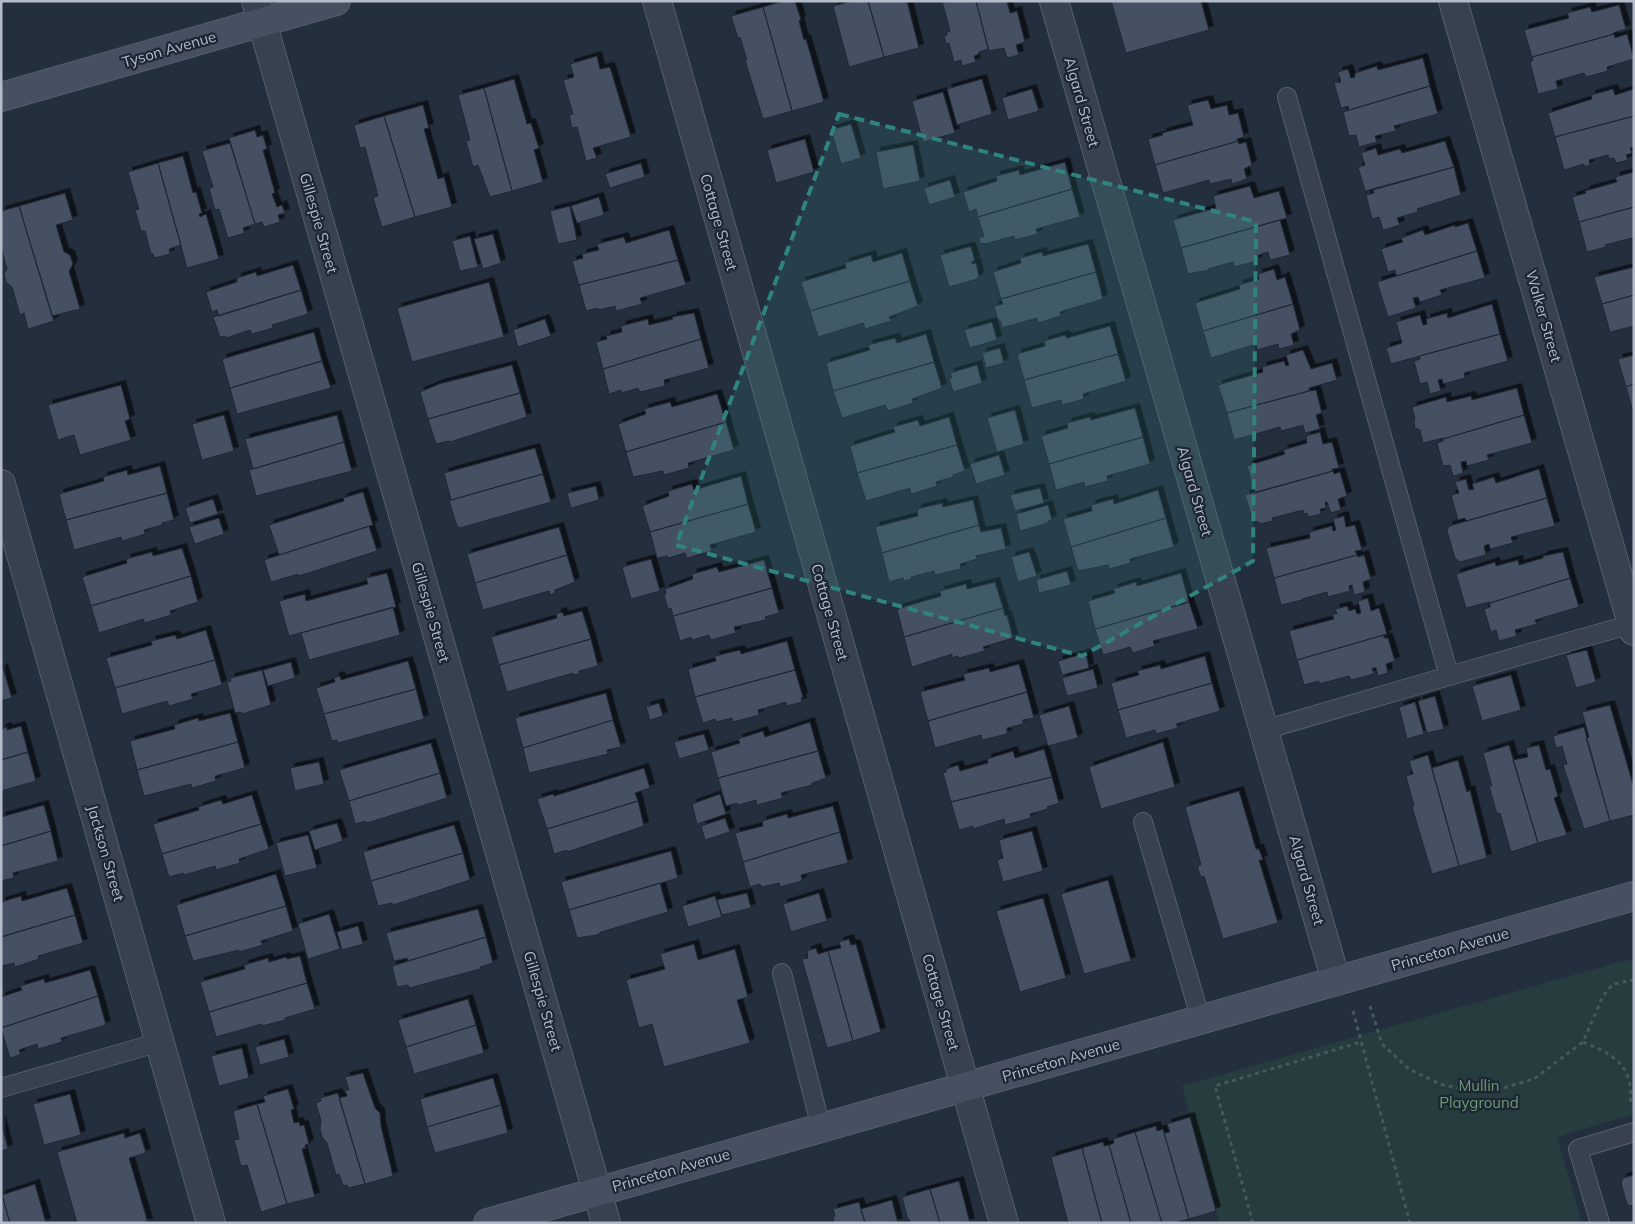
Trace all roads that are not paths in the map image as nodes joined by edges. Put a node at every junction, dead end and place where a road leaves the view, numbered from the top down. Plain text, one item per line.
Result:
1 (336, 1) edge
2 (656, 1) edge
3 (1054, 1) edge
4 (1454, 1) edge
5 (259, 12) edge
6 (1, 97) edge
7 (1288, 98) dead end
8 (1, 484) edge
9 (1633, 627) edge
10 (1448, 676) junction
11 (1264, 730) junction
12 (1143, 822) dead end
13 (1634, 896) edge
14 (782, 973) dead end
15 (1349, 978) junction
16 (1201, 1020) junction
17 (160, 1042) junction
18 (965, 1087) junction
19 (1, 1088) edge
20 (821, 1128) junction
21 (1634, 1132) edge
22 (597, 1191) junction
23 (211, 1223) edge
24 (488, 1223) edge
25 (606, 1223) edge
26 (1004, 1223) edge
27 (1600, 1223) edge

1 - 5 street, Tyson Avenue
2 - 18 street, Cottage Street
3 - 11 street, Algard Street
4 - 9 street, Walker Street
5 - 6 street, Tyson Avenue
5 - 22 street, Gillespie Street
7 - 10 lane
8 - 17 street, Jackson Street
9 - 10 lane
10 - 11 lane
11 - 15 street, Algard Street
12 - 16 lane
13 - 15 street, Princeton Avenue
14 - 20 lane
15 - 16 street, Princeton Avenue
16 - 18 street, Princeton Avenue
17 - 19 lane
17 - 23 street, Jackson Street
18 - 20 street, Princeton Avenue
18 - 26 street, Cottage Street
20 - 22 street, Princeton Avenue
21 - 27 lane
22 - 24 street, Princeton Avenue
22 - 25 street, Gillespie Street

